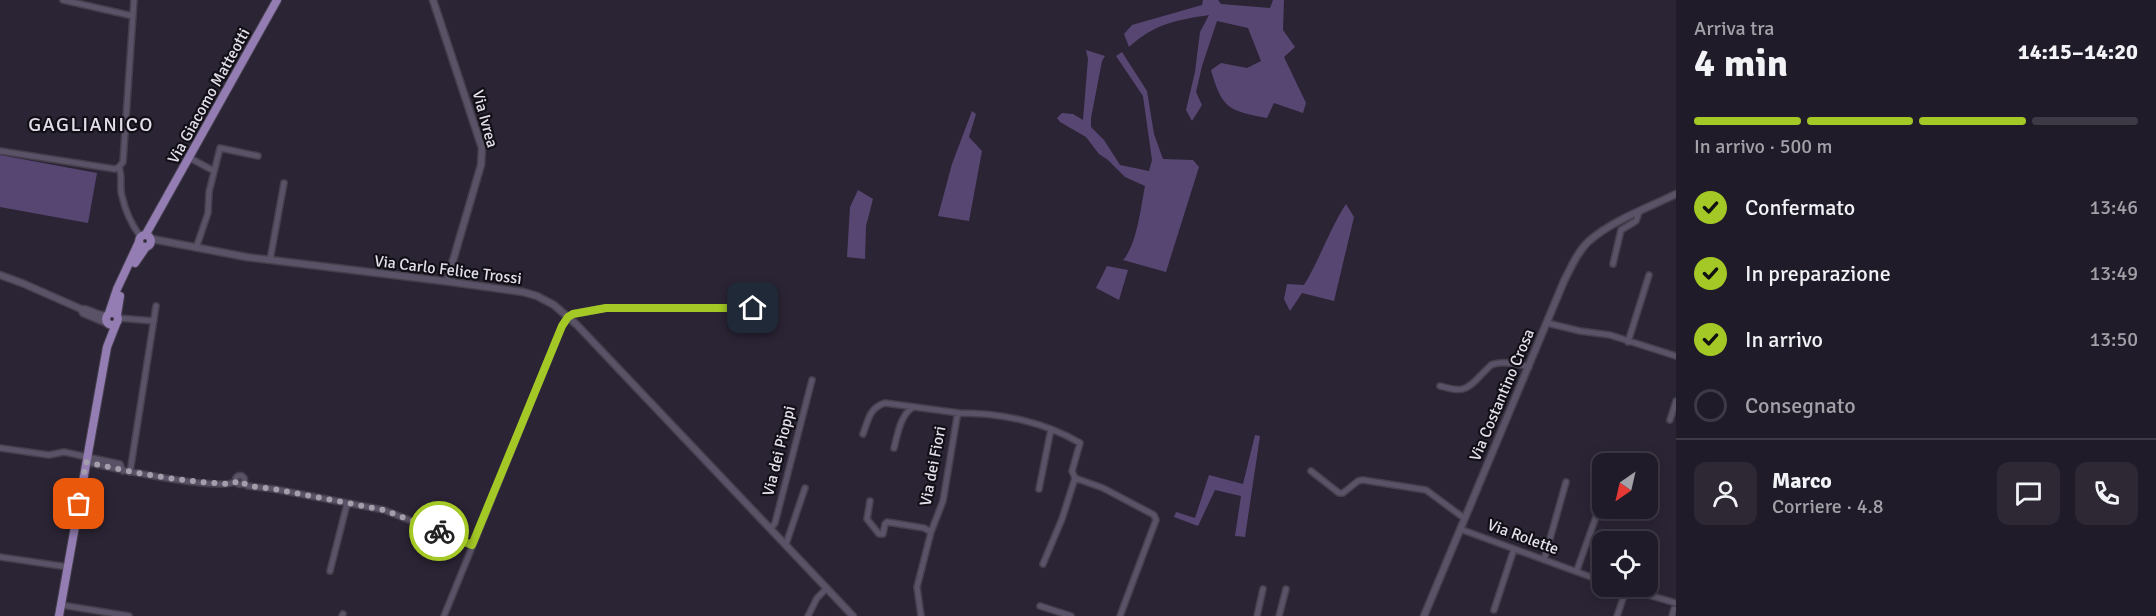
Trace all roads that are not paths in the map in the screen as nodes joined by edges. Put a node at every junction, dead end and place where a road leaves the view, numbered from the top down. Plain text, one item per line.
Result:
1 (63, 0) edge
2 (134, 0) edge
3 (277, 0) edge
4 (433, 0) edge
5 (133, 16) junction
6 (0, 151) edge
7 (258, 156) dead end
8 (190, 158) junction
9 (119, 167) junction
10 (214, 171) junction
11 (284, 183) dead end
12 (1676, 194) edge
13 (1639, 212) junction
14 (146, 239) junction
15 (196, 248) junction
16 (270, 260) junction
17 (1613, 264) dead end
18 (0, 275) edge
19 (1649, 275) dead end
20 (447, 281) junction
21 (156, 306) dead end
22 (753, 308) dead end
23 (568, 317) junction
24 (112, 319) junction
25 (154, 321) junction
26 (1547, 323) junction
27 (1628, 342) junction
28 (1676, 356) edge
29 (1529, 367) junction
30 (812, 380) dead end
31 (1440, 386) dead end
32 (1676, 401) edge
33 (913, 406) junction
34 (959, 413) junction
35 (1670, 420) dead end
36 (1051, 429) junction
37 (863, 434) dead end
38 (0, 448) edge
39 (894, 448) dead end
40 (87, 460) junction
41 (1311, 471) dead end
42 (130, 472) junction
43 (1075, 478) junction
44 (1566, 482) dead end
45 (806, 488) dead end
46 (1039, 489) dead end
47 (870, 501) dead end
48 (347, 504) junction
49 (1464, 518) junction
50 (1595, 519) edge
51 (771, 528) junction
52 (1460, 529) junction
53 (931, 532) junction
54 (786, 544) junction
55 (472, 545) junction
56 (1514, 549) junction
57 (0, 557) edge
58 (1544, 560) junction
59 (1043, 564) dead end
60 (68, 567) junction
61 (1577, 570) junction
62 (330, 571) dead end
63 (1592, 577) edge
64 (827, 588) junction
65 (1286, 589) dead end
66 (1263, 590) dead end
67 (1624, 597) edge
68 (1647, 597) edge
69 (61, 605) junction
70 (1040, 606) dead end
71 (1675, 606) edge
72 (1494, 609) dead end
73 (59, 616) edge
74 (129, 616) edge
75 (444, 616) edge
76 (807, 616) edge
77 (853, 616) edge
78 (921, 616) edge
79 (1071, 616) edge
80 (1120, 616) edge
81 (1257, 616) edge
82 (1279, 616) edge
83 (1424, 616) edge
84 (1617, 616) edge
85 (1672, 616) edge

1 - 5 street
2 - 5 street
3 - 8 main road, Via Giacomo Matteotti
4 - 20 street, Via Ivrea
5 - 9 street
6 - 9 street
7 - 10 street
8 - 10 street
8 - 14 main road, Via Giacomo Matteotti
9 - 14 street
10 - 15 street
11 - 16 street
12 - 13 street, Via Costantino Crosa
13 - 17 street
13 - 26 street, Via Costantino Crosa
14 - 15 street, Via Carlo Felice Trossi
14 - 24 main road, Via Giacomo Matteotti
15 - 16 street, Via Carlo Felice Trossi
16 - 20 street, Via Carlo Felice Trossi
18 - 24 street
19 - 27 street
20 - 23 street, Via Carlo Felice Trossi
21 - 25 street
22 - 23 street
23 - 51 street, Via Carlo Felice Trossi
23 - 55 street
24 - 25 street
24 - 40 main road, Via Giacomo Matteotti
25 - 42 street
26 - 27 street
26 - 29 street, Via Costantino Crosa
27 - 28 street
29 - 31 street
29 - 49 street, Via Costantino Crosa
30 - 51 street, Via dei Pioppi
32 - 35 street
33 - 34 street
33 - 37 street
33 - 39 street
34 - 36 street, Via dei Fiori
34 - 53 street, Via dei Fiori
36 - 43 street, Via dei Fiori
36 - 46 street
38 - 40 street
40 - 42 street
40 - 60 main road, Via Giacomo Matteotti
41 - 49 street
42 - 48 street
43 - 59 street
43 - 80 street
44 - 58 street
45 - 54 street
47 - 53 street
48 - 55 street
48 - 62 street
49 - 52 street, Via Costantino Crosa
50 - 61 street
51 - 54 street, Via Carlo Felice Trossi
52 - 56 street, Via Rolette
52 - 83 street, Via Costantino Crosa
53 - 78 street, Via dei Fiori
54 - 64 street, Via Carlo Felice Trossi
55 - 75 street
56 - 58 street, Via Rolette
56 - 72 street
57 - 60 street
58 - 61 street, Via Rolette
60 - 69 main road, Via Giacomo Matteotti
61 - 63 street, Via Rolette
64 - 76 street
64 - 77 street, Via Carlo Felice Trossi
65 - 82 street
66 - 81 street
67 - 84 street
68 - 71 street
69 - 73 main road, Via Giacomo Matteotti
69 - 74 street
70 - 79 street
71 - 85 street

